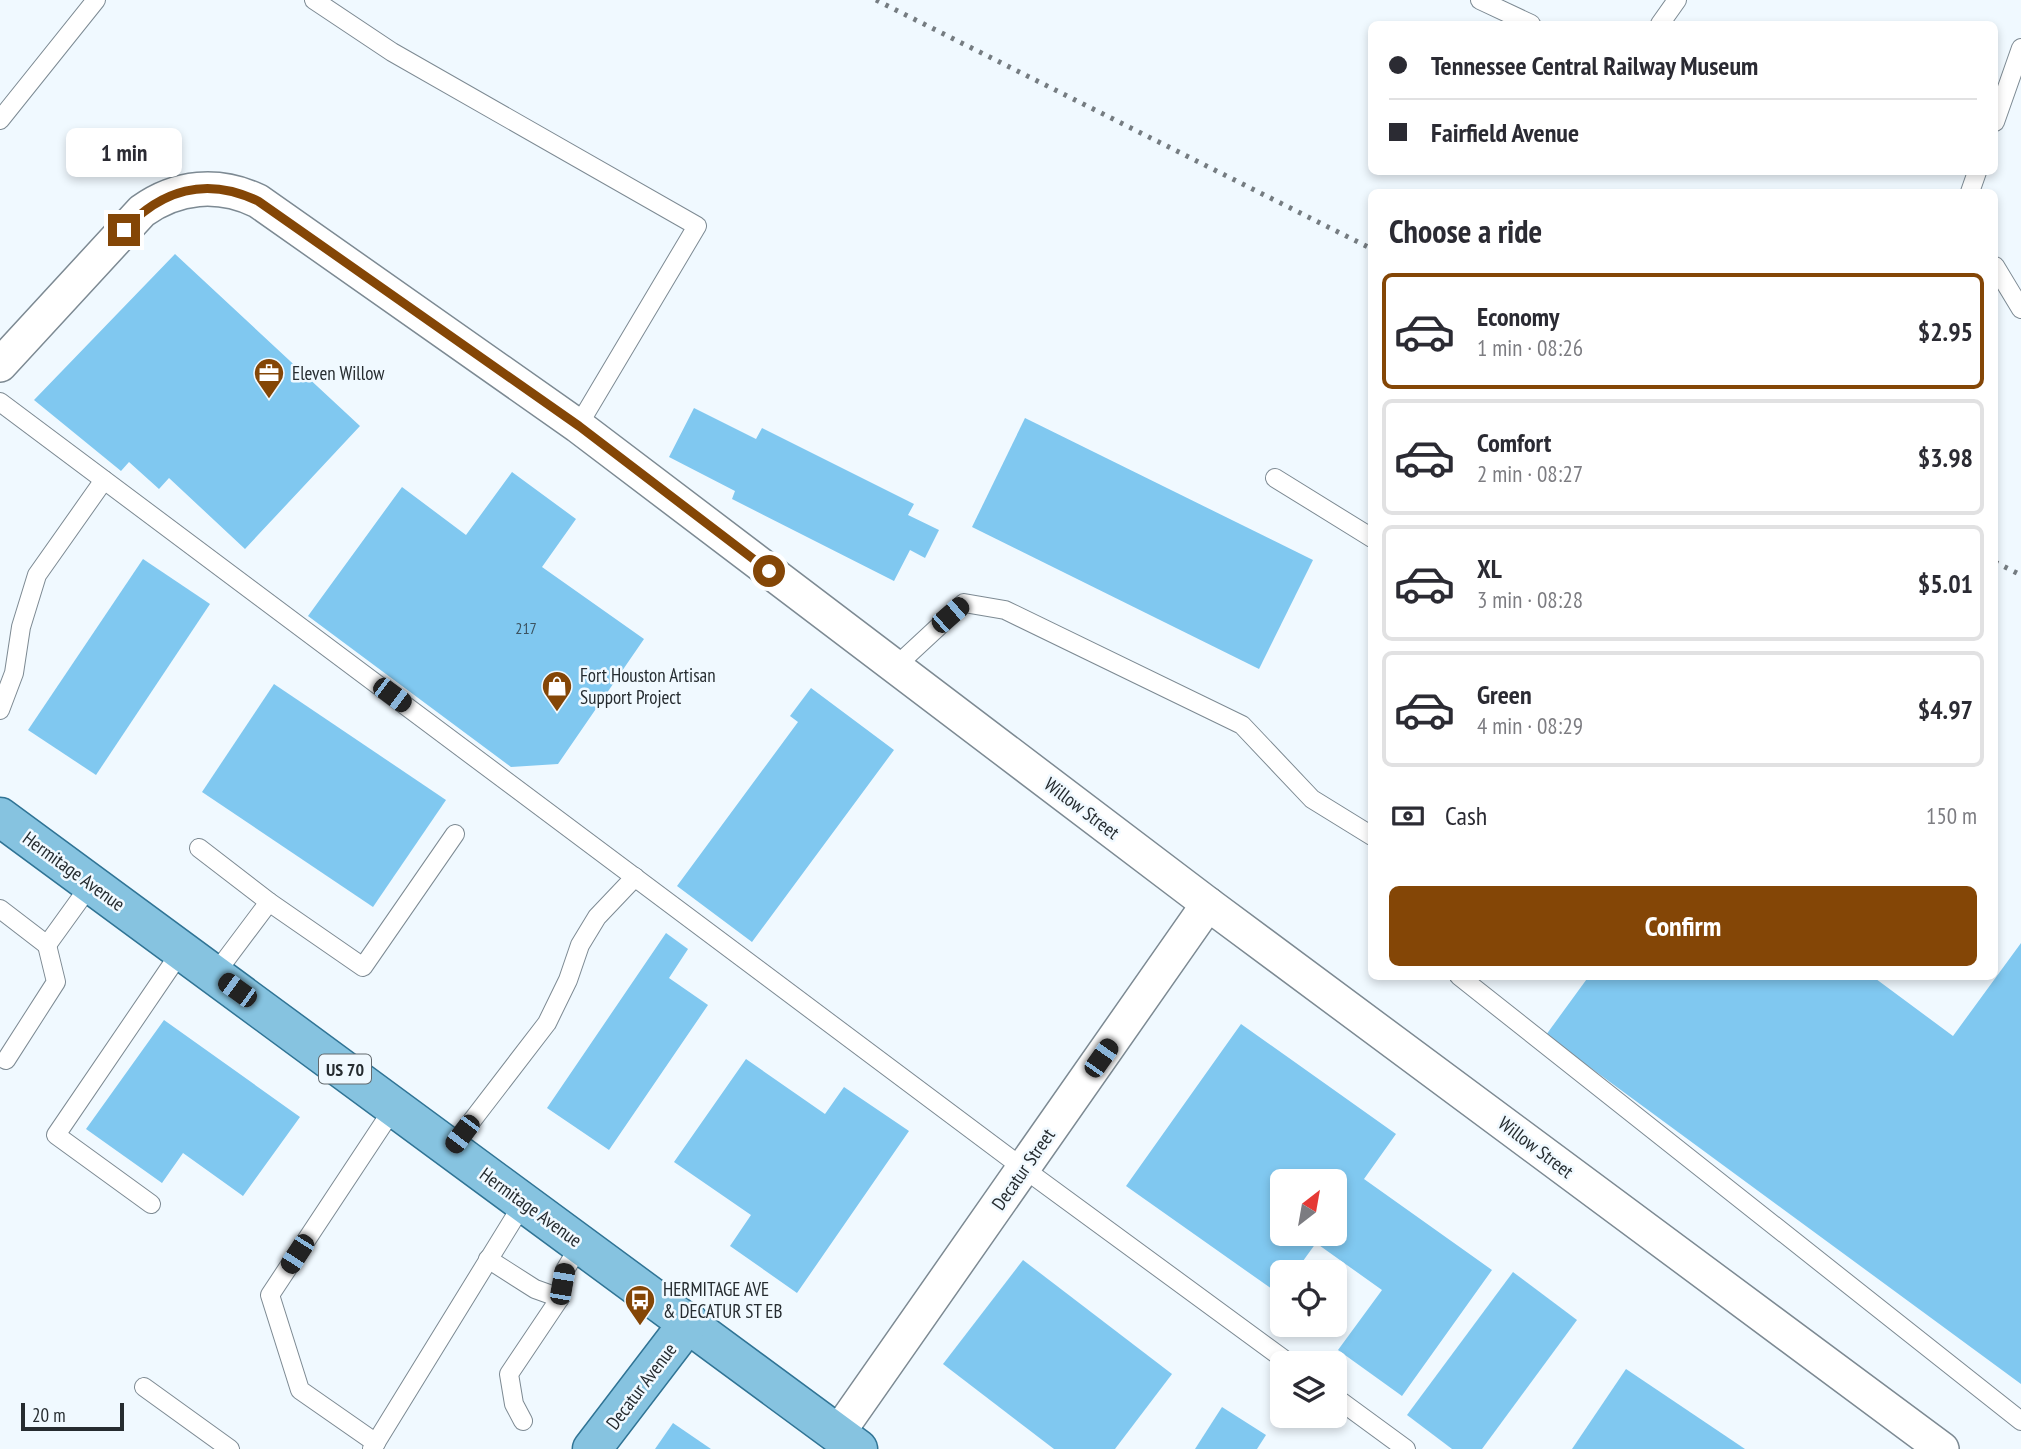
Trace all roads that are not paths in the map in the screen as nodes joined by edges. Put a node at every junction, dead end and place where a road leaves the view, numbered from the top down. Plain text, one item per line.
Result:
1 (96, 0) edge
2 (314, 0) edge
3 (1480, 0) edge
4 (1677, 0) edge
5 (1525, 21) edge
6 (1662, 21) edge
7 (2021, 48) edge
8 (1998, 113) edge
9 (0, 120) edge
10 (1998, 271) edge
11 (2021, 309) edge
12 (0, 365) edge
13 (0, 402) edge
14 (579, 426) junction
15 (1275, 478) dead end
16 (104, 480) junction
17 (1368, 536) edge
18 (895, 667) junction
19 (0, 710) edge
20 (0, 817) edge
21 (455, 834) dead end
22 (1368, 834) edge
23 (199, 848) dead end
24 (635, 877) junction
25 (91, 884) junction
26 (269, 902) junction
27 (1208, 904) junction
28 (0, 909) edge
29 (47, 945) junction
30 (182, 950) junction
31 (215, 974) junction
32 (1465, 980) edge
33 (6, 1060) dead end
34 (395, 1106) junction
35 (451, 1148) junction
36 (1023, 1168) junction
37 (524, 1202) junction
38 (151, 1204) dead end
39 (581, 1243) junction
40 (488, 1259) junction
41 (560, 1298) junction
42 (689, 1322) junction
43 (1273, 1351) edge
44 (144, 1387) dead end
45 (1347, 1406) edge
46 (523, 1421) dead end
47 (2021, 1421) edge
48 (841, 1444) edge
49 (374, 1446) edge
50 (230, 1449) edge
51 (592, 1449) edge
52 (1406, 1449) edge
53 (1942, 1449) edge

1 - 9 lane
2 - 14 lane
3 - 5 lane
4 - 6 lane
7 - 8 lane
10 - 11 lane
12 - 14 street, Willow Street
13 - 16 lane
14 - 18 street, Willow Street
15 - 17 lane
16 - 19 lane
16 - 24 lane
18 - 22 lane
18 - 27 street, Willow Street
20 - 25 main road, Hermitage Avenue / US 70
21 - 26 lane
23 - 26 lane
24 - 35 lane
24 - 36 lane
25 - 29 lane
25 - 30 main road, Hermitage Avenue / US 70
26 - 31 lane
27 - 36 street, Decatur Street
27 - 53 street, Willow Street
28 - 29 lane
29 - 33 lane
30 - 31 main road, Hermitage Avenue / US 70
30 - 38 lane
31 - 34 main road, Hermitage Avenue / US 70
32 - 47 lane
34 - 35 main road, Hermitage Avenue / US 70
34 - 49 lane
35 - 37 main road, Hermitage Avenue / US 70
36 - 43 lane
36 - 48 street, Decatur Street
37 - 39 main road, Hermitage Avenue / US 70
37 - 40 lane
39 - 41 lane
39 - 42 main road, Hermitage Avenue / US 70
40 - 41 lane
40 - 49 lane
41 - 46 lane
42 - 48 main road, Hermitage Avenue / US 70
42 - 51 main road, Decatur Avenue
44 - 50 lane
45 - 52 lane

